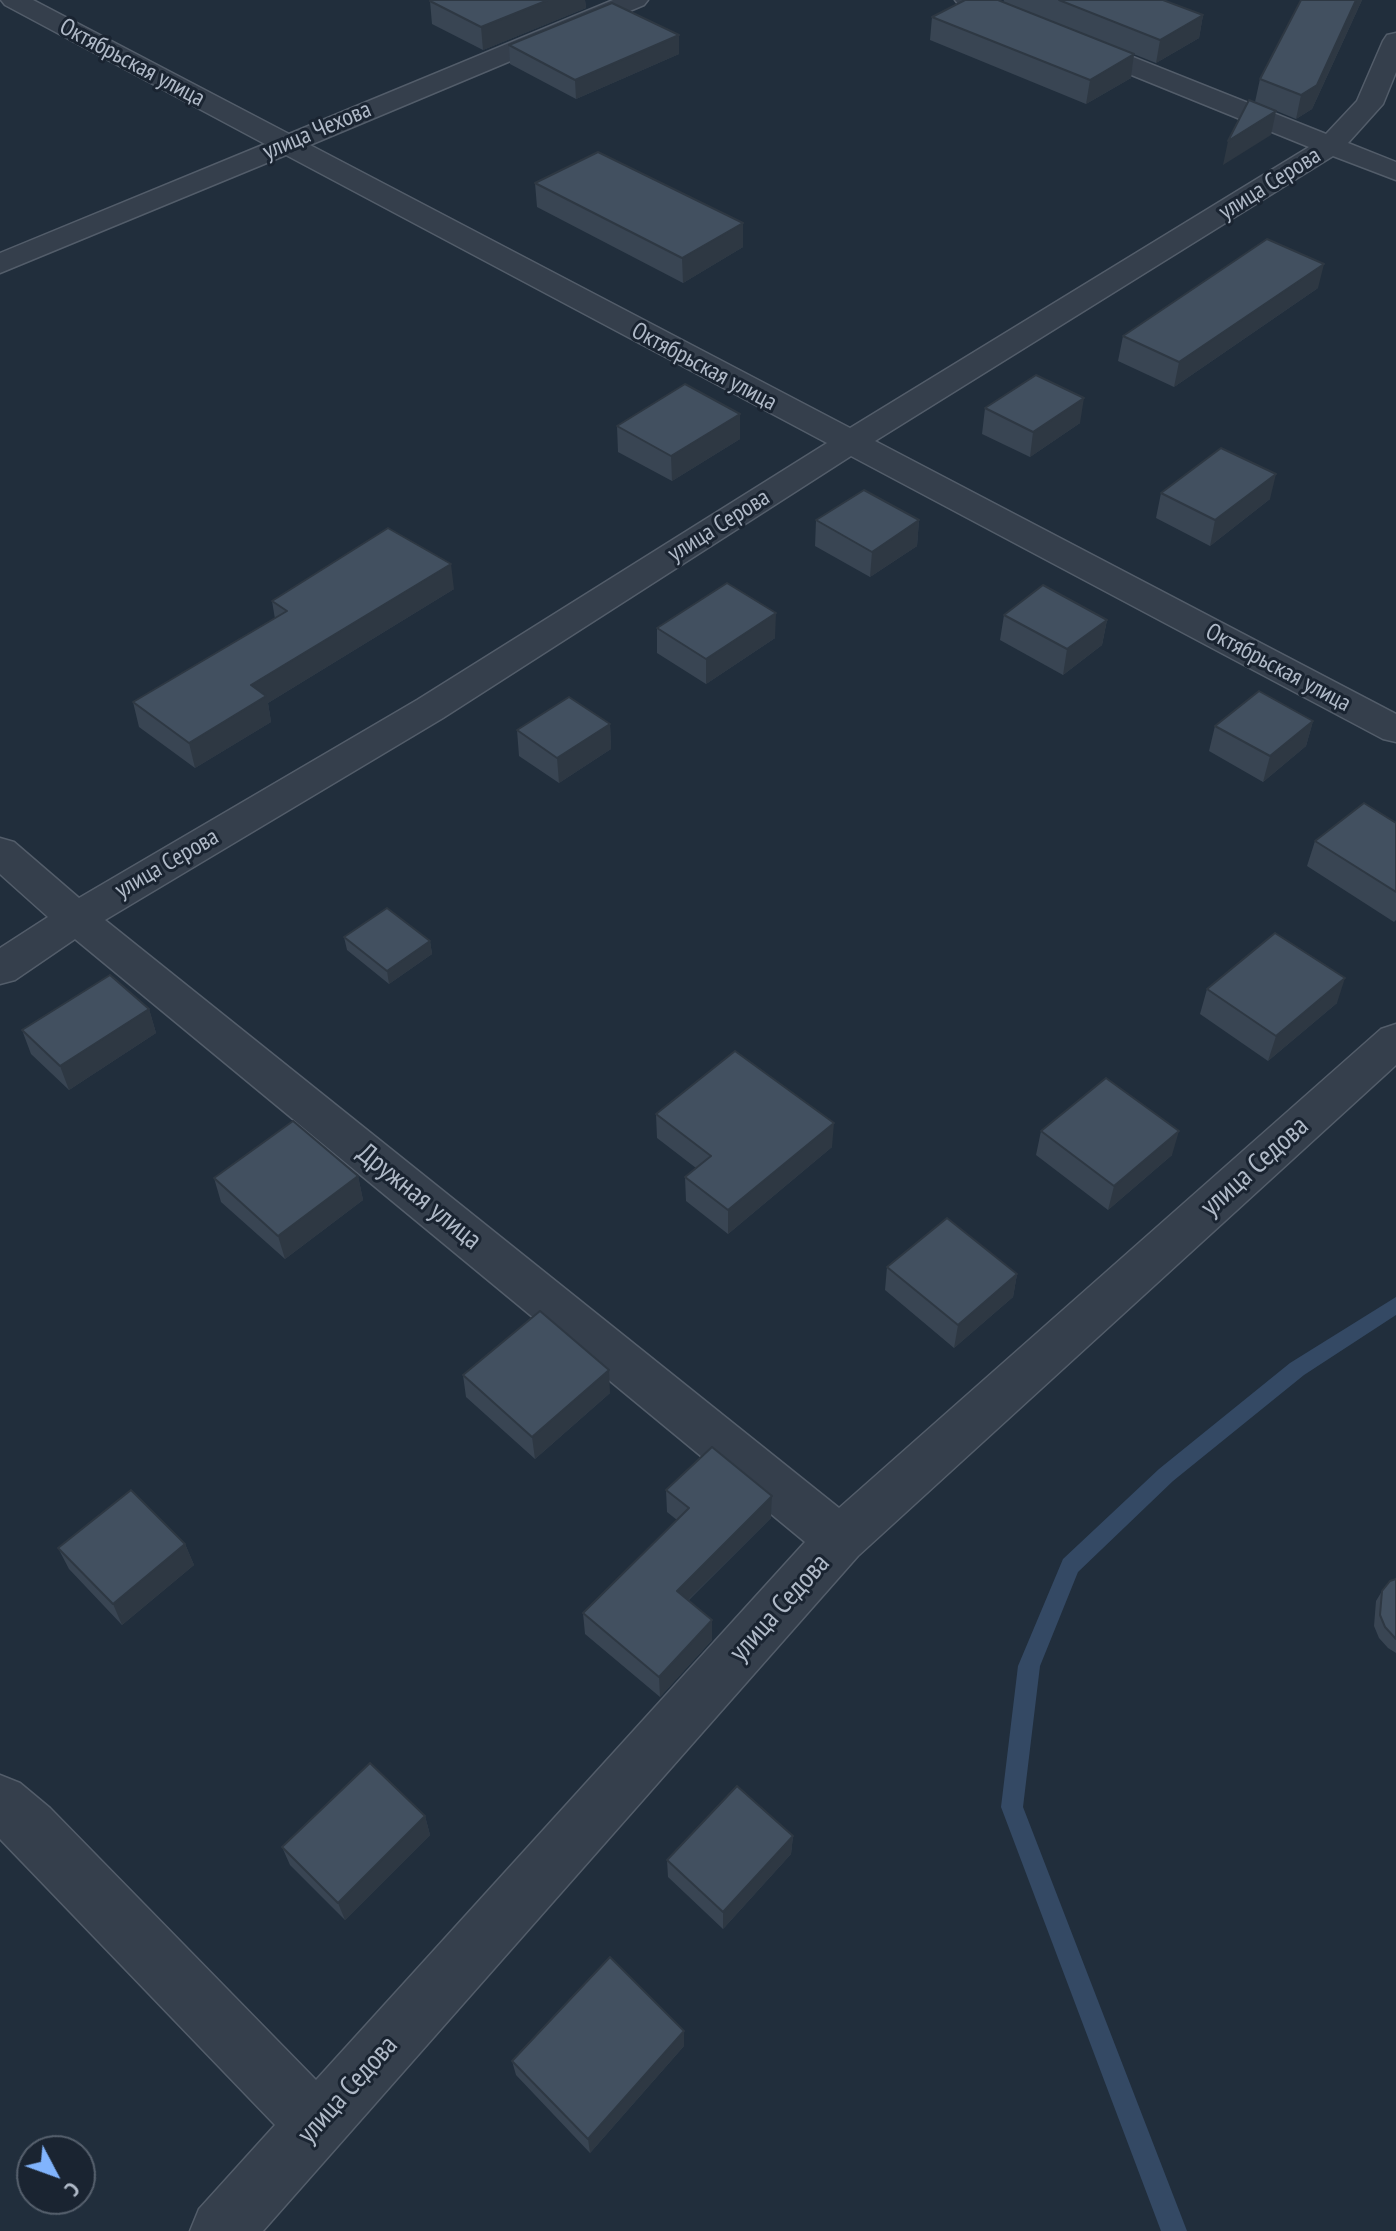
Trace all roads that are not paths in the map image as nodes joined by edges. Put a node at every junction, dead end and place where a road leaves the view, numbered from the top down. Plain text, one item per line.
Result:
1 (14, 0) edge
2 (635, 0) edge
3 (968, 0) edge
4 (1396, 41) edge
5 (283, 145) junction
6 (1330, 146) junction
7 (1396, 172) edge
8 (0, 264) edge
9 (849, 443) junction
10 (1396, 730) edge
11 (0, 852) edge
12 (76, 918) junction
13 (0, 969) edge
14 (1396, 1040) edge
15 (840, 1540) junction
16 (0, 1802) edge
17 (317, 2125) junction
18 (221, 2231) edge

1 - 5 street, Октябрьская улица
2 - 5 street, улица Чехова
3 - 6 street
4 - 6 street, улица Серова
5 - 8 street, улица Чехова
5 - 9 street, Октябрьская улица
6 - 7 street
6 - 9 street, улица Серова
9 - 10 street, Октябрьская улица
9 - 12 street, улица Серова
11 - 12 street, Дружная улица
12 - 13 street, улица Серова
12 - 15 street, Дружная улица
14 - 15 street, улица Седова
15 - 17 street, улица Седова
16 - 17 street
17 - 18 street, улица Седова

